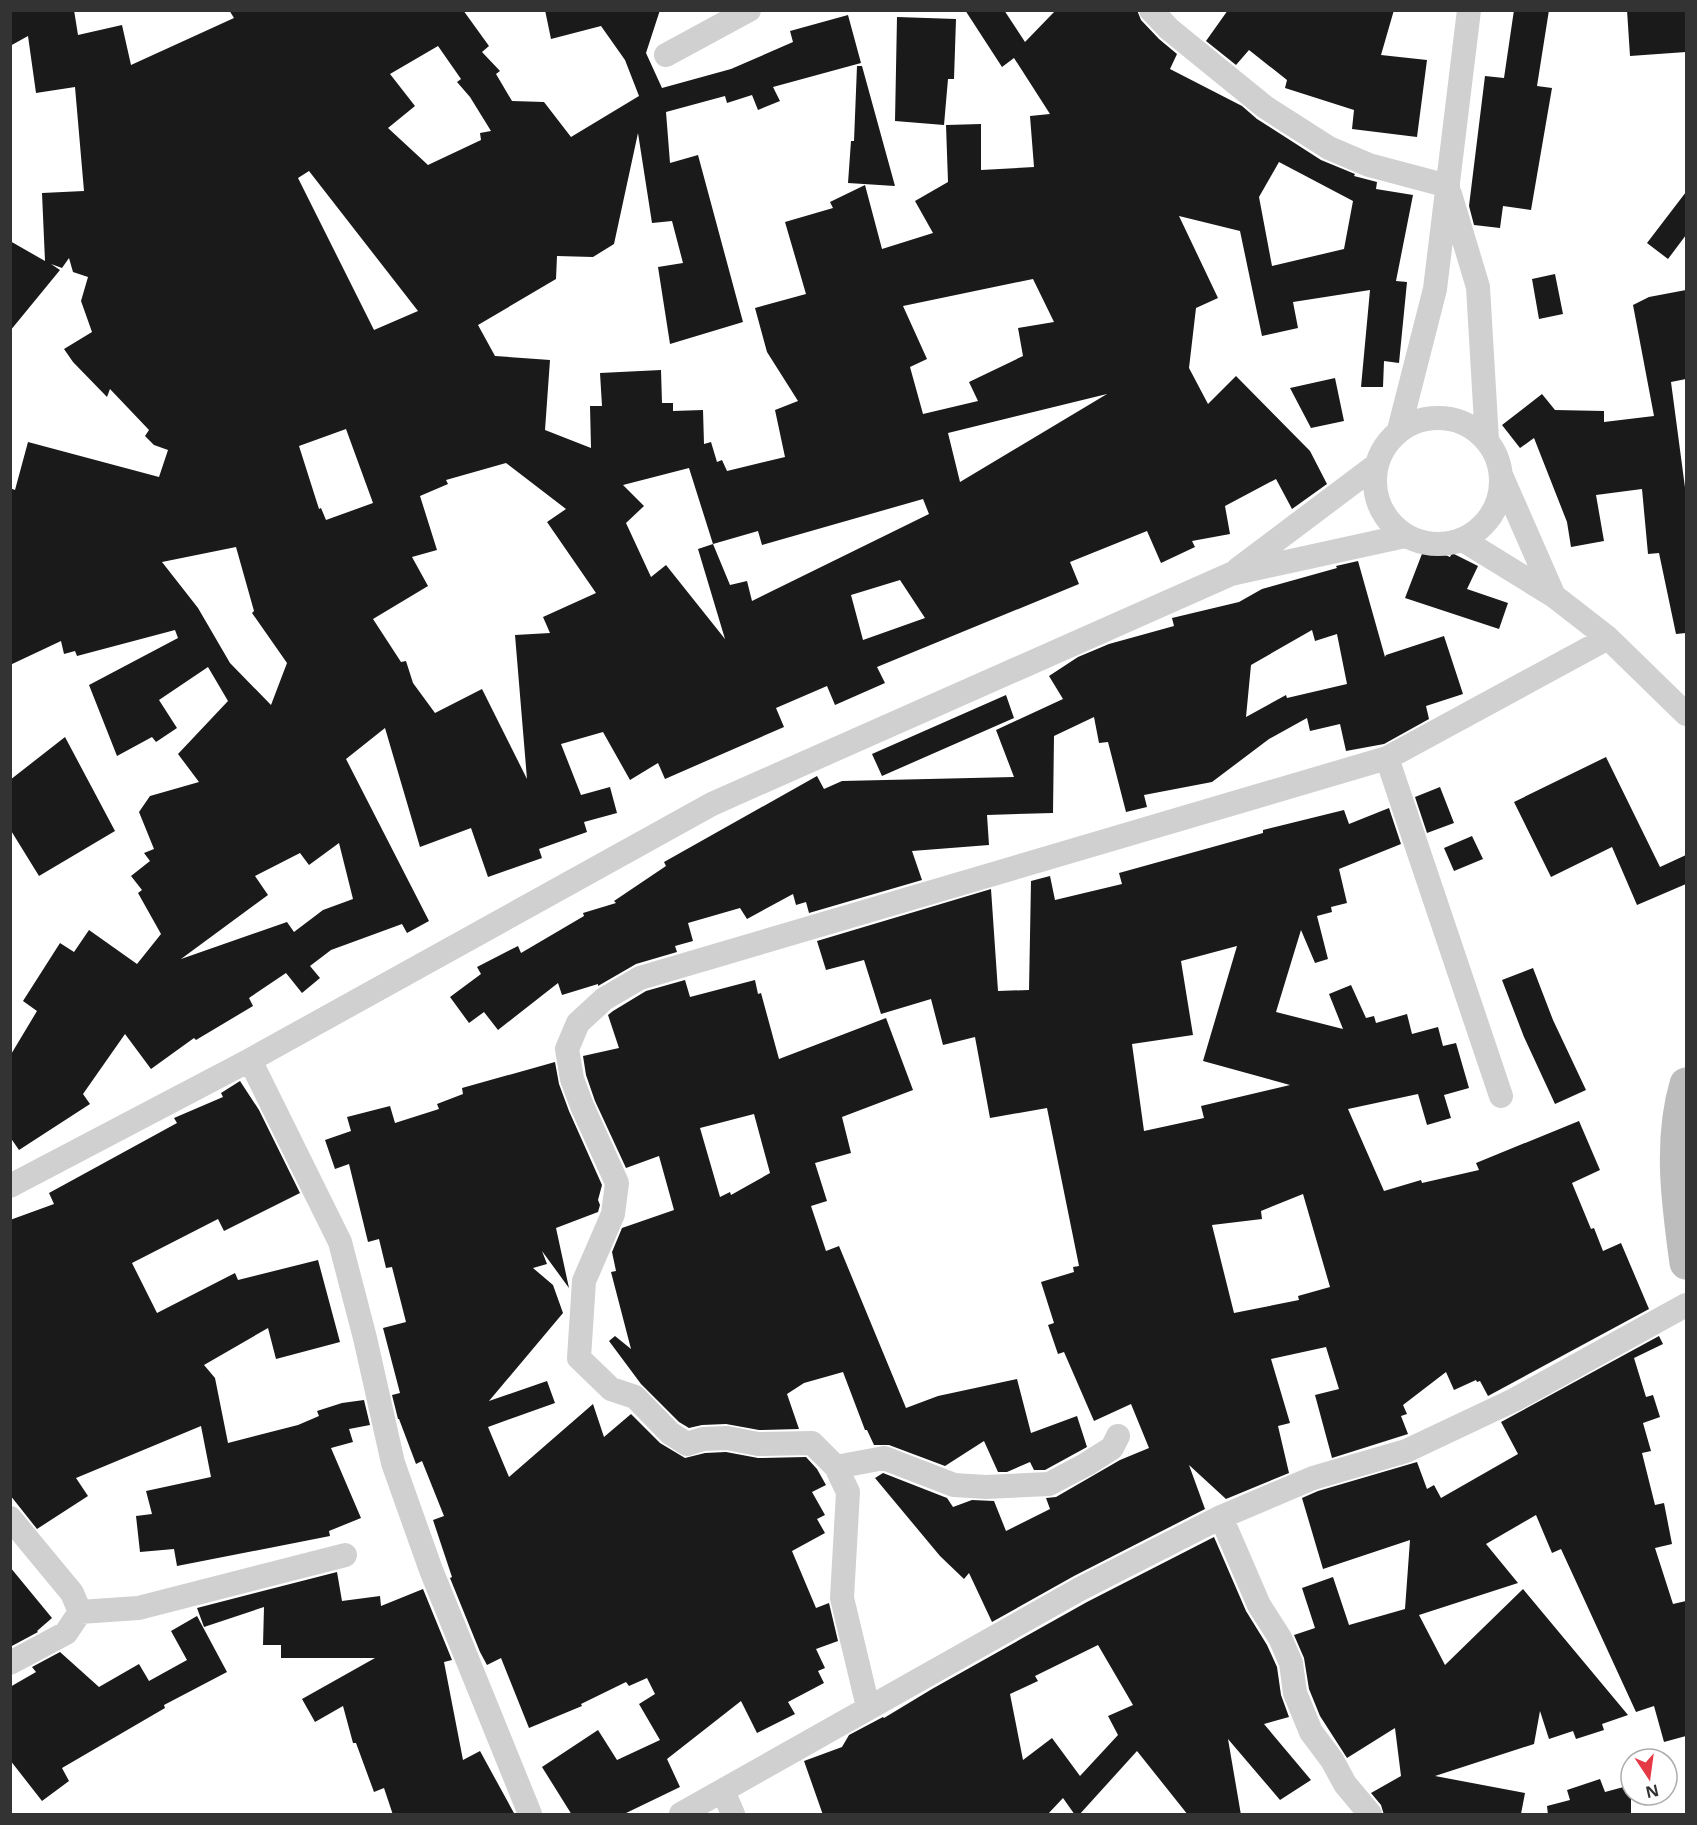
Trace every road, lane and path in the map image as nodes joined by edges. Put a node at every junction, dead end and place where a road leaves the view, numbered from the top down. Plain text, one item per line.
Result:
1 (749, 10) edge
2 (1151, 10) edge
3 (1469, 10) edge
4 (666, 55) dead end
5 (1448, 186) junction
6 (1399, 430) junction
7 (1486, 440) junction
8 (1375, 465) junction
9 (1501, 473) junction
10 (1405, 536) junction
11 (1463, 540) junction
12 (1231, 574) junction
13 (1554, 596) junction
14 (1608, 638) junction
15 (1686, 714) edge
16 (1387, 758) junction
17 (250, 1060) junction
18 (1686, 1084) edge
19 (1501, 1096) dead end
20 (10, 1186) edge
21 (1686, 1263) edge
22 (1686, 1305) edge
23 (1118, 1436) dead end
24 (836, 1467) junction
25 (1221, 1517) junction
26 (10, 1518) edge
27 (345, 1555) dead end
28 (80, 1612) junction
29 (10, 1663) edge
30 (868, 1707) junction
31 (723, 1791) junction
32 (530, 1815) edge
33 (681, 1815) edge
34 (733, 1815) edge
35 (1370, 1815) edge

1 - 4 street
2 - 5 street
3 - 5 street
5 - 6 street
5 - 7 street
6 - 7 street
6 - 8 street
7 - 9 street
8 - 10 street
8 - 12 street
9 - 11 street
9 - 13 street
10 - 11 street
10 - 12 street
11 - 13 street
12 - 17 street
13 - 14 street
14 - 15 street
14 - 16 street
16 - 19 street
16 - 24 street
17 - 20 street
17 - 32 street
18 - 21 main road
22 - 25 street
23 - 24 street
24 - 30 street
25 - 30 street
25 - 35 street
26 - 28 street
27 - 28 street
28 - 29 street
30 - 31 street
31 - 33 street
31 - 34 street

